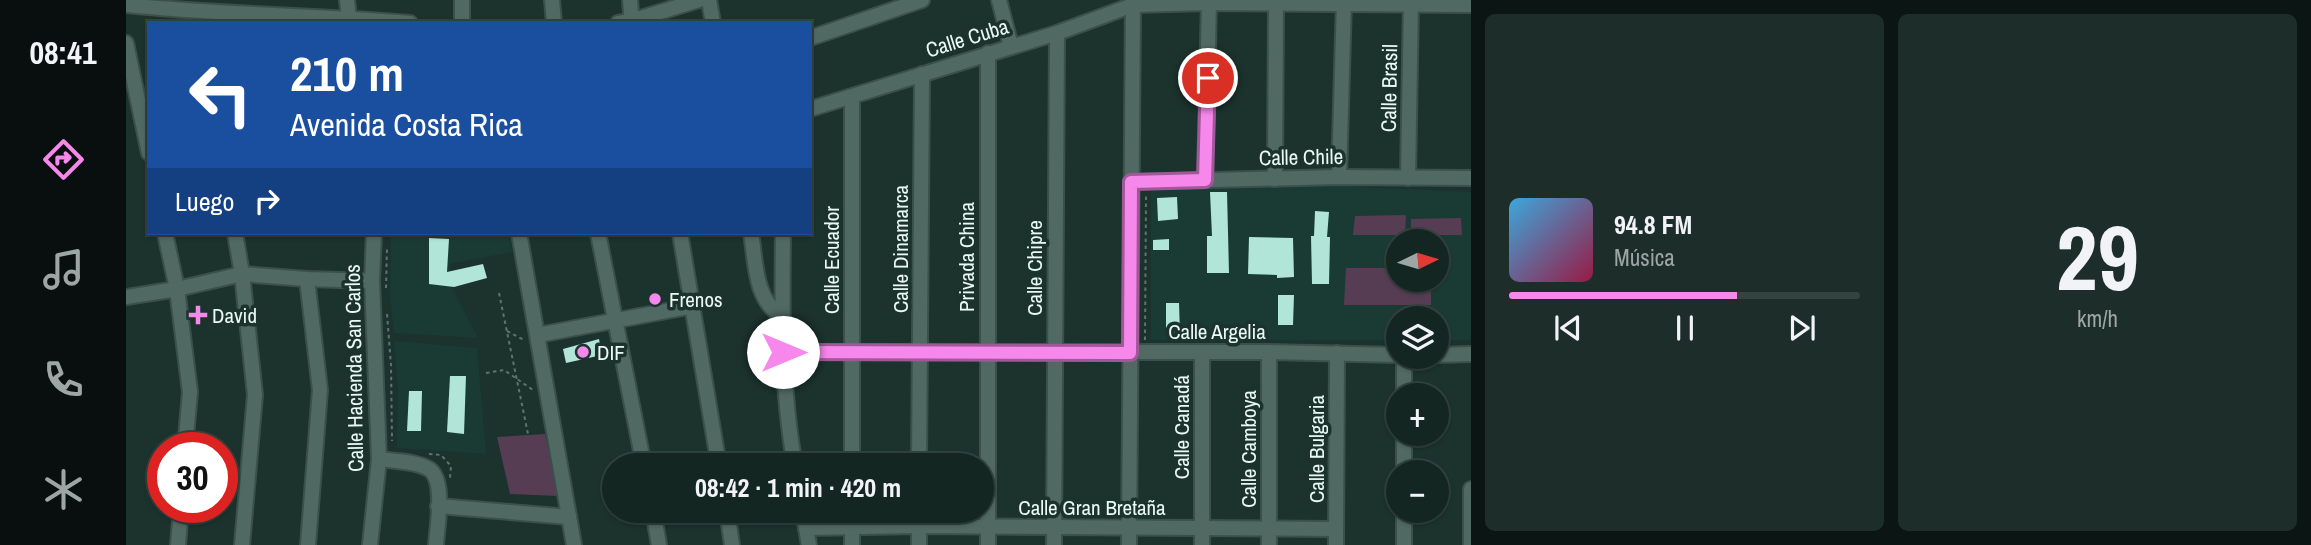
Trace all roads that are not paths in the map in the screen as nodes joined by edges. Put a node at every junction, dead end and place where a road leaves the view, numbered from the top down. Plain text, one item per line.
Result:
1 (269, 0) edge
2 (346, 0) edge
3 (462, 0) edge
4 (552, 0) edge
5 (630, 0) edge
6 (699, 0) edge
7 (709, 0) edge
8 (999, 0) edge
9 (915, 1) edge
10 (1209, 1) edge
11 (1276, 2) edge
12 (1344, 2) edge
13 (1133, 3) edge
14 (1411, 3) edge
15 (126, 5) edge
16 (1471, 5) edge
17 (192, 12) edge
18 (272, 16) junction
19 (341, 20) edge
20 (372, 21) edge
21 (462, 21) edge
22 (554, 21) edge
23 (627, 21) edge
24 (630, 21) edge
25 (713, 21) edge
26 (1056, 33) junction
27 (812, 37) edge
28 (126, 43) edge
29 (1011, 46) junction
30 (988, 53) junction
31 (922, 74) junction
32 (852, 97) junction
33 (812, 108) edge
34 (147, 143) edge
35 (1339, 177) junction
36 (1408, 178) junction
37 (1471, 178) edge
38 (1275, 179) junction
39 (1205, 180) junction
40 (1131, 182) junction
41 (165, 235) edge
42 (235, 235) edge
43 (373, 235) edge
44 (519, 235) edge
45 (598, 235) edge
46 (680, 235) edge
47 (751, 235) edge
48 (783, 235) edge
49 (242, 274) junction
50 (307, 279) junction
51 (372, 281) junction
52 (177, 289) junction
53 (126, 297) edge
54 (693, 306) junction
55 (782, 316) junction
56 (617, 319) junction
57 (538, 335) junction
58 (783, 352) junction
59 (852, 352) junction
60 (920, 352) junction
61 (987, 352) junction
62 (1054, 352) junction
63 (1202, 352) junction
64 (1269, 352) junction
65 (1337, 352) junction
66 (1130, 353) junction
67 (1386, 354) edge
68 (1471, 354) edge
69 (1449, 355) edge
70 (186, 432) edge
71 (642, 453) edge
72 (717, 453) edge
73 (793, 453) edge
74 (852, 453) edge
75 (919, 453) edge
76 (379, 459) junction
77 (1471, 489) edge
78 (438, 506) junction
79 (569, 516) junction
80 (180, 523) edge
81 (655, 523) edge
82 (729, 523) edge
83 (805, 523) edge
84 (852, 523) edge
85 (1404, 523) edge
86 (919, 526) junction
87 (852, 527) junction
88 (806, 528) junction
89 (988, 528) junction
90 (1055, 529) junction
91 (1129, 529) junction
92 (1202, 529) junction
93 (1269, 529) junction
94 (1336, 530) junction
95 (178, 545) edge
96 (242, 545) edge
97 (308, 545) edge
98 (370, 545) edge
99 (436, 545) edge
100 (574, 545) edge
101 (659, 545) edge
102 (732, 545) edge
103 (808, 545) edge
104 (852, 545) edge
105 (919, 545) edge
106 (988, 545) edge
107 (1054, 545) edge
108 (1129, 545) edge
109 (1202, 545) edge
110 (1269, 545) edge
111 (1336, 545) edge
112 (1404, 545) edge
113 (1471, 545) edge

1 - 18 street
2 - 19 street
3 - 21 street
4 - 22 street
5 - 23 street
6 - 24 street
7 - 25 street
8 - 29 street
9 - 27 street
10 - 11 street, Calle Cuba
10 - 13 street, Calle Cuba
10 - 39 street
11 - 12 street, Calle Cuba
11 - 38 street
12 - 14 street, Calle Cuba
12 - 35 street
13 - 26 street, Calle Cuba
13 - 40 street
14 - 16 street, Calle Cuba
14 - 36 street, Calle Brasil
15 - 17 street
17 - 18 street
18 - 19 street
19 - 20 street
26 - 29 street, Calle Cuba
26 - 62 street, Calle Chipre
28 - 34 street
29 - 30 street, Calle Cuba
30 - 31 street, Calle Cuba
30 - 61 street, Privada China
31 - 32 street, Calle Cuba
31 - 60 street, Calle Dinamarca
32 - 33 street, Calle Cuba
32 - 59 street, Calle Ecuador
35 - 36 street, Calle Chile
35 - 38 street, Calle Chile
36 - 37 street, Calle Chile
38 - 39 street, Calle Chile
39 - 40 street, Calle Chile
40 - 66 street
41 - 52 street
42 - 49 street
43 - 51 street, Calle Hacienda San Carlos
44 - 57 street
45 - 56 street
46 - 54 street
47 - 55 street
48 - 55 street
49 - 50 street
49 - 52 street
49 - 96 street
50 - 51 street
50 - 97 street
51 - 76 street, Calle Hacienda San Carlos
52 - 53 street
52 - 70 street
54 - 56 street
54 - 72 street
55 - 58 street
56 - 57 street
56 - 71 street
57 - 79 street
58 - 59 street, Calle Argelia
58 - 73 street
59 - 60 street, Calle Argelia
59 - 74 street, Calle Ecuador
60 - 61 street, Calle Argelia
60 - 75 street, Calle Dinamarca
61 - 62 street, Calle Argelia
61 - 89 street, Privada China
62 - 66 street, Calle Argelia
62 - 90 street, Calle Chipre
63 - 64 street, Calle Argelia
63 - 66 street, Calle Argelia
63 - 92 street, Calle Canadá
64 - 65 street, Calle Argelia
64 - 93 street, Calle Camboya
65 - 67 street, Calle Argelia
65 - 94 street, Calle Bulgaria
66 - 91 street
68 - 69 street
76 - 78 street
76 - 98 street, Calle Hacienda San Carlos
77 - 113 street
78 - 79 street
78 - 99 street
79 - 100 street
80 - 95 street
81 - 101 street
82 - 102 street
83 - 88 street
84 - 87 street
85 - 112 street
86 - 87 street, Calle Gran Bretaña
86 - 89 street, Calle Gran Bretaña
86 - 105 street
87 - 88 street, Calle Gran Bretaña
87 - 104 street
88 - 103 street
89 - 90 street, Calle Gran Bretaña
89 - 106 street, Privada China
90 - 91 street, Calle Gran Bretaña
90 - 107 street, Calle Chipre
91 - 92 street, Calle Gran Bretaña
91 - 108 street
92 - 93 street, Calle Gran Bretaña
92 - 109 street, Calle Canadá
93 - 94 street, Calle Gran Bretaña
93 - 110 street, Calle Camboya
94 - 111 street, Calle Bulgaria

